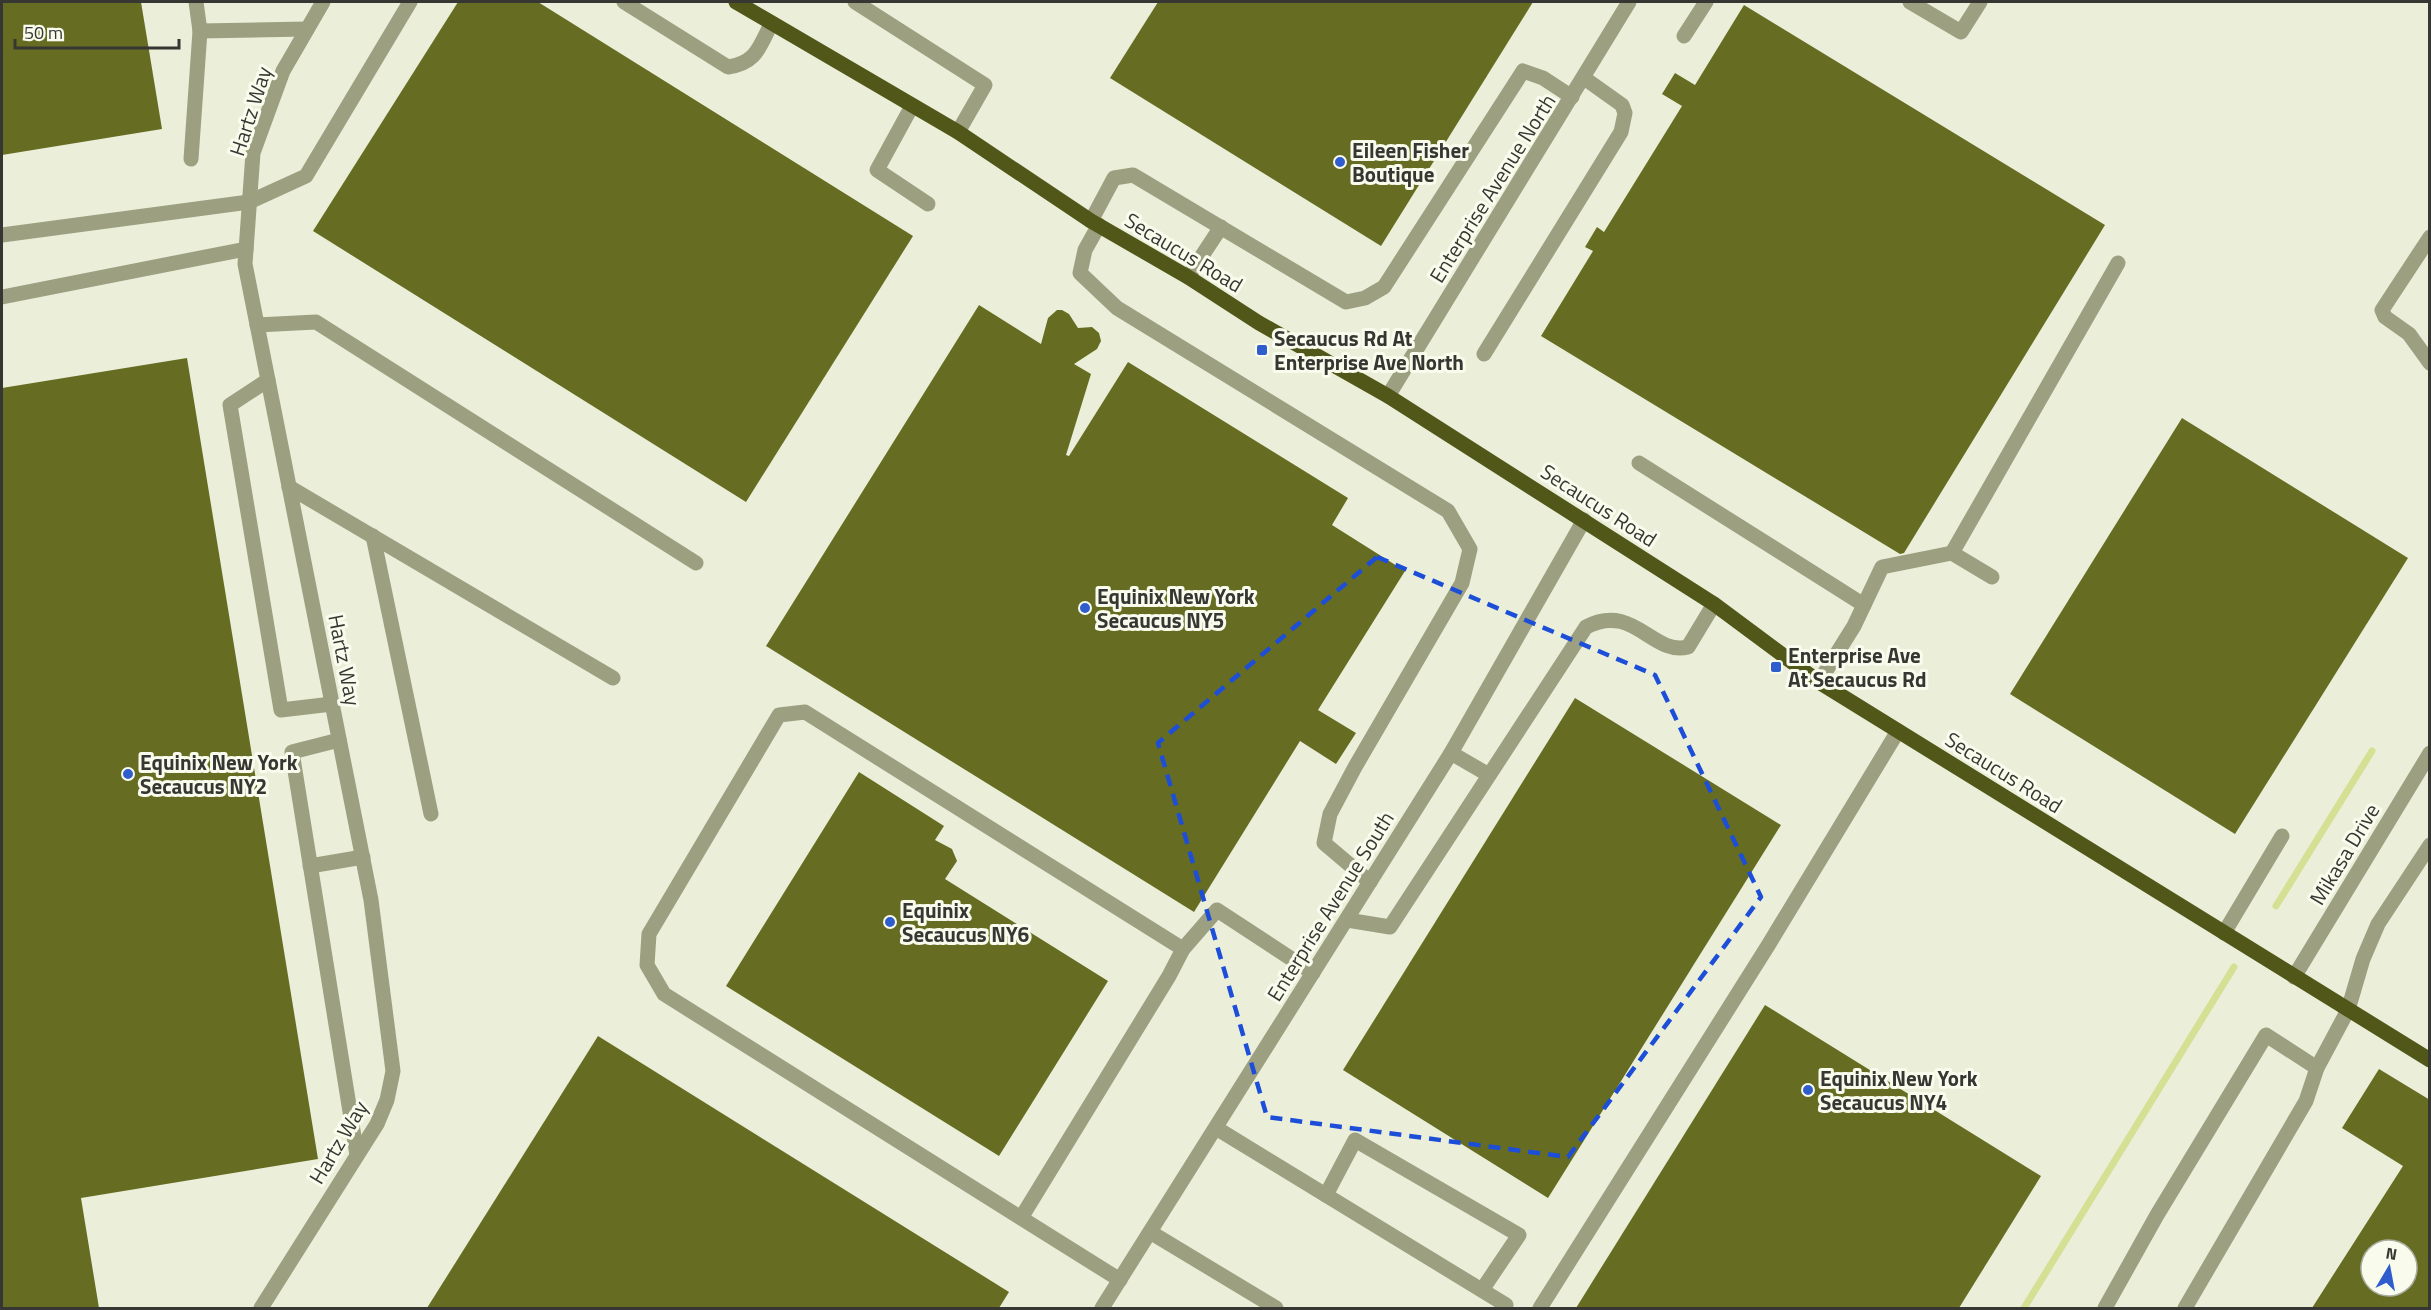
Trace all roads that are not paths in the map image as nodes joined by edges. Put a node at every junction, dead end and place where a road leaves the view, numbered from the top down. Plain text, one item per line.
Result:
1 (196, 2) edge
2 (323, 2) edge
3 (410, 2) edge
4 (624, 2) edge
5 (736, 2) edge
6 (855, 2) edge
7 (1629, 2) edge
8 (1707, 2) edge
9 (1910, 2) edge
10 (1980, 2) edge
11 (771, 24) junction
12 (307, 29) junction
13 (200, 31) junction
14 (1684, 36) dead end
15 (1584, 78) junction
16 (1572, 97) junction
17 (912, 106) junction
18 (958, 132) junction
19 (190, 159) dead end
20 (249, 202) junction
21 (928, 204) dead end
22 (1095, 223) junction
23 (1221, 227) junction
24 (2, 235) edge
25 (2430, 237) edge
26 (246, 249) junction
27 (2118, 263) dead end
28 (1188, 278) junction
29 (2, 297) edge
30 (257, 326) junction
31 (1484, 354) dead end
32 (2430, 363) edge
33 (268, 380) junction
34 (1388, 396) junction
35 (1639, 463) dead end
36 (289, 487) junction
37 (1584, 520) junction
38 (373, 536) junction
39 (1952, 553) junction
40 (696, 563) dead end
41 (1992, 577) dead end
42 (1714, 604) junction
43 (1864, 605) junction
44 (613, 678) dead end
45 (1819, 682) junction
46 (332, 704) junction
47 (1898, 731) junction
48 (339, 740) junction
49 (1451, 753) junction
50 (2430, 753) edge
51 (1489, 775) junction
52 (431, 814) dead end
53 (2282, 836) dead end
54 (2430, 845) edge
55 (363, 858) junction
56 (310, 866) junction
57 (1371, 882) junction
58 (1347, 920) junction
59 (2224, 933) junction
60 (1183, 949) junction
61 (1313, 973) junction
62 (2294, 977) junction
63 (2348, 1010) junction
64 (2430, 1060) edge
65 (2317, 1068) junction
66 (1216, 1128) junction
67 (357, 1155) junction
68 (1326, 1195) junction
69 (1021, 1218) junction
70 (1150, 1232) junction
71 (1120, 1280) junction
72 (1482, 1290) junction
73 (1506, 1305) dead end
74 (261, 1308) edge
75 (1102, 1308) edge
76 (1276, 1308) edge
77 (1540, 1308) edge
78 (2105, 1308) edge
79 (2185, 1308) edge

1 - 13 street
2 - 12 street, Hartz Way
3 - 20 street
4 - 11 street
5 - 11 main road, Secaucus Road
6 - 18 street
7 - 15 street, Enterprise Avenue North
8 - 14 street
9 - 10 street
11 - 17 main road, Secaucus Road
12 - 13 street
12 - 20 street, Hartz Way
13 - 19 street
15 - 16 street, Enterprise Avenue North
15 - 31 street
16 - 23 street
16 - 34 street, Enterprise Avenue North
17 - 18 main road, Secaucus Road
17 - 21 street
18 - 22 main road, Secaucus Road
20 - 24 street
20 - 26 street, Hartz Way
22 - 23 street
22 - 28 main road, Secaucus Road
22 - 57 street
23 - 28 street
25 - 32 street
26 - 29 street
26 - 30 street, Hartz Way
27 - 39 street
28 - 34 main road, Secaucus Road
30 - 33 street, Hartz Way
30 - 40 street
33 - 36 street, Hartz Way
33 - 46 street
34 - 37 main road, Secaucus Road
35 - 43 street
36 - 38 street
36 - 46 street, Hartz Way
37 - 42 main road, Secaucus Road
37 - 49 street, Enterprise Avenue South
38 - 44 street
38 - 52 street
39 - 41 street
39 - 43 street
42 - 45 main road, Secaucus Road
42 - 51 street
43 - 45 street
45 - 47 main road, Secaucus Road
46 - 48 street, Hartz Way
47 - 59 main road, Secaucus Road
47 - 77 street
48 - 55 street, Hartz Way
48 - 56 street
49 - 51 street
49 - 57 street, Enterprise Avenue South
50 - 62 street, Mikasa Drive
51 - 58 street
53 - 59 street
54 - 63 street
55 - 56 street
55 - 67 street, Hartz Way
56 - 67 street
57 - 58 street, Enterprise Avenue South
58 - 61 street, Enterprise Avenue South
59 - 62 main road, Secaucus Road
60 - 61 street
60 - 69 street
60 - 69 street
61 - 66 street, Enterprise Avenue South
62 - 63 main road, Secaucus Road
63 - 64 main road, Secaucus Road
63 - 65 street
65 - 78 street
65 - 79 street
66 - 68 street
66 - 70 street, Enterprise Avenue South
67 - 74 street, Hartz Way
68 - 72 street
68 - 72 street
69 - 71 street
70 - 71 street, Enterprise Avenue South
70 - 76 street
71 - 75 street, Enterprise Avenue South
72 - 73 street

